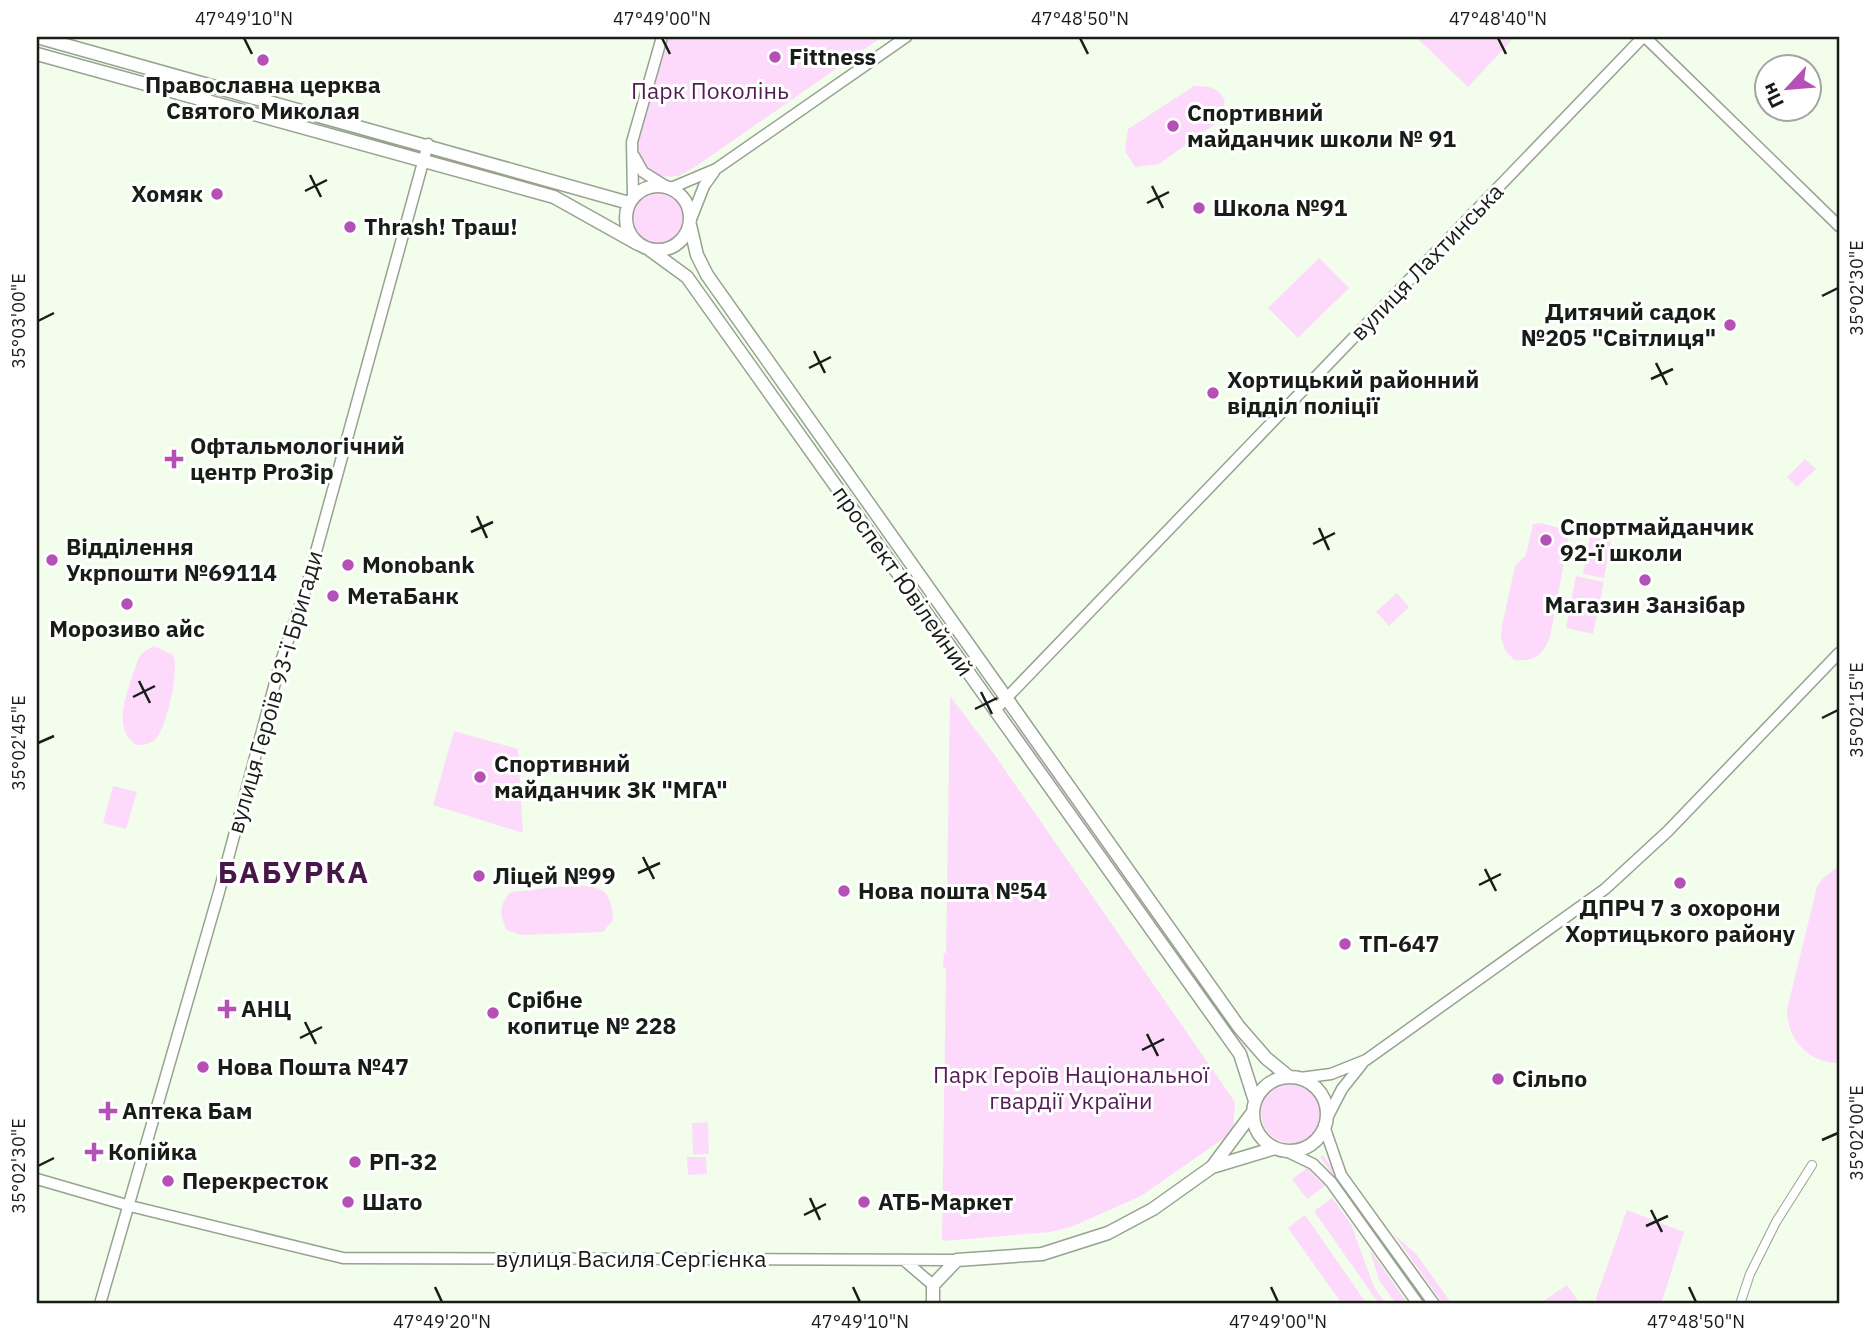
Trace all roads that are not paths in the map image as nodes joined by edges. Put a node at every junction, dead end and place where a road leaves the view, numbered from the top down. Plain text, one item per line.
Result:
1 (37, 37) edge
2 (662, 37) edge
3 (906, 37) edge
4 (1644, 37) edge
5 (37, 54) edge
6 (428, 145) junction
7 (634, 156) junction
8 (424, 160) junction
9 (716, 169) junction
10 (669, 187) junction
11 (631, 200) junction
12 (690, 222) junction
13 (1839, 226) edge
14 (644, 247) junction
15 (1839, 653) edge
16 (1007, 698) junction
17 (995, 710) junction
18 (1366, 1060) junction
19 (1295, 1078) junction
20 (1254, 1106) junction
21 (1325, 1123) junction
22 (1281, 1149) junction
23 (1812, 1165) dead end
24 (1212, 1167) junction
25 (37, 1179) edge
26 (130, 1206) junction
27 (957, 1260) junction
28 (905, 1261) junction
29 (933, 1286) junction
30 (100, 1304) edge
31 (933, 1304) edge
32 (1418, 1304) edge
33 (1434, 1304) edge
34 (1740, 1304) edge

1 - 6 main road
2 - 7 street
3 - 9 street
4 - 13 street
4 - 16 street, вулиця Лахтинська
5 - 8 main road, проспект Ювілейний
6 - 8 street, вулиця Героїв 93-ї Бригади
6 - 11 main road
7 - 10 street
7 - 11 street
8 - 14 main road, проспект Ювілейний
8 - 26 street, вулиця Героїв 93-ї Бригади
9 - 10 street
9 - 12 street
10 - 11 main road
10 - 12 main road
11 - 14 main road
12 - 14 main road
12 - 16 main road, проспект Ювілейний
14 - 17 main road, проспект Ювілейний
15 - 18 street
16 - 17 street, вулиця Лахтинська
16 - 19 main road, проспект Ювілейний
17 - 20 main road, проспект Ювілейний
18 - 19 street
18 - 21 street
19 - 20 main road
19 - 21 main road
20 - 22 main road
20 - 24 main road, вулиця Василя Сергієнка
21 - 22 main road
21 - 33 street
22 - 24 main road, вулиця Василя Сергієнка
22 - 32 street
23 - 34 street
24 - 27 main road, вулиця Василя Сергієнка
25 - 26 street, вулиця Василя Сергієнка
26 - 28 street, вулиця Василя Сергієнка
26 - 30 street, вулиця Героїв 93-ї Бригади
27 - 28 street, вулиця Василя Сергієнка
27 - 29 main road
28 - 29 street
29 - 31 main road

